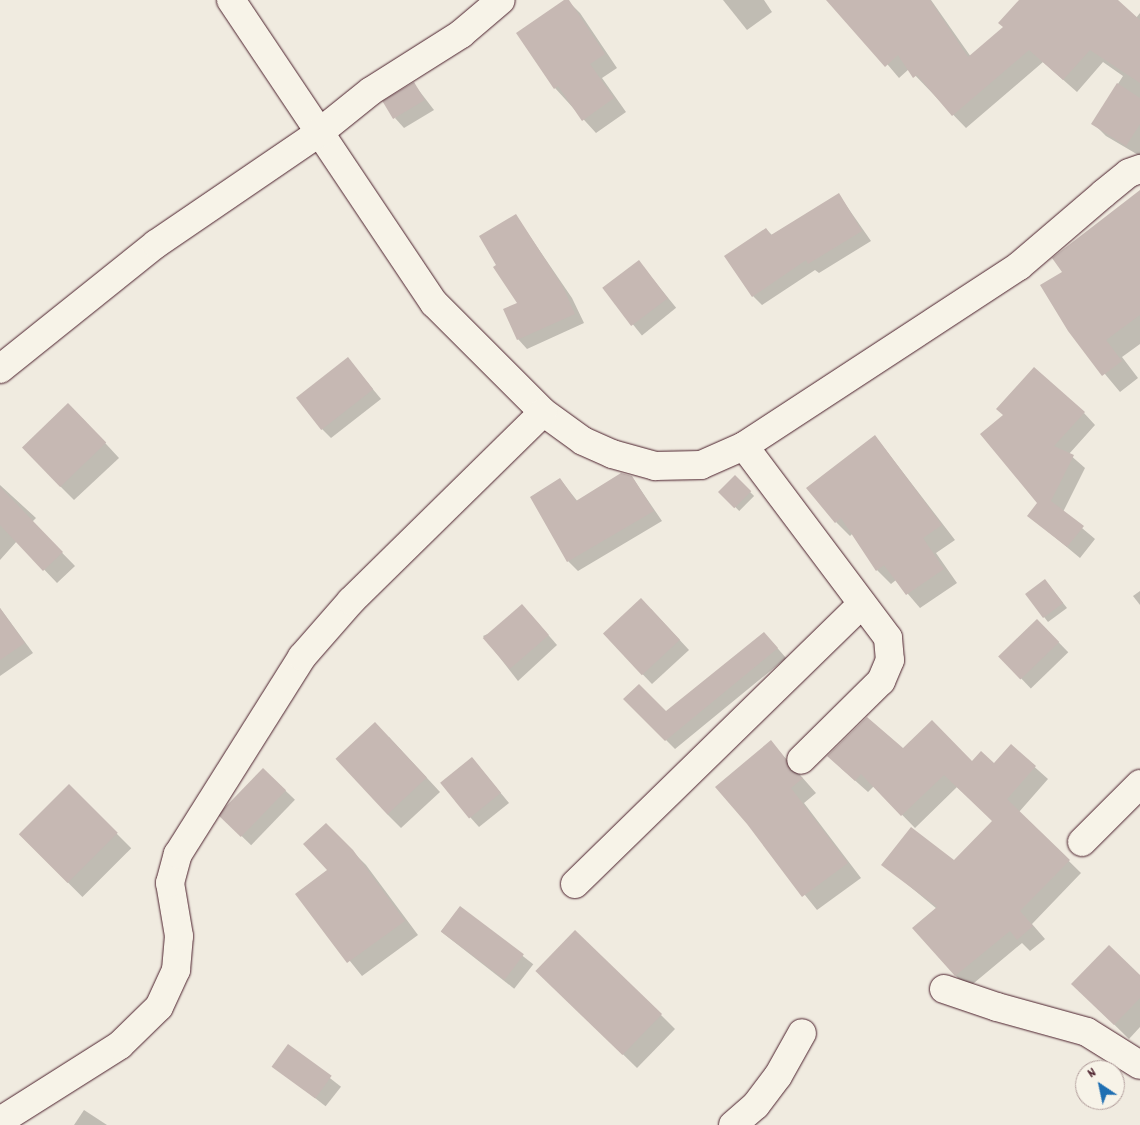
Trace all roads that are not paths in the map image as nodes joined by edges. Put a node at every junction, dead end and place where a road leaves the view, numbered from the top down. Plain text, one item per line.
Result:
1 (231, 0) edge
2 (500, 0) edge
3 (320, 132) junction
4 (1140, 169) edge
5 (0, 369) edge
6 (543, 412) junction
7 (744, 446) junction
8 (862, 604) junction
9 (801, 760) dead end
10 (1140, 784) edge
11 (1082, 842) dead end
12 (575, 884) dead end
13 (944, 988) dead end
14 (802, 1033) dead end
15 (1140, 1065) edge
16 (0, 1121) edge
17 (733, 1125) edge

1 - 3 street
2 - 3 street
3 - 5 street
3 - 6 street
4 - 7 street
6 - 7 street
6 - 16 street
7 - 8 street
8 - 9 street
8 - 12 street
10 - 11 street
13 - 15 street
14 - 17 street

